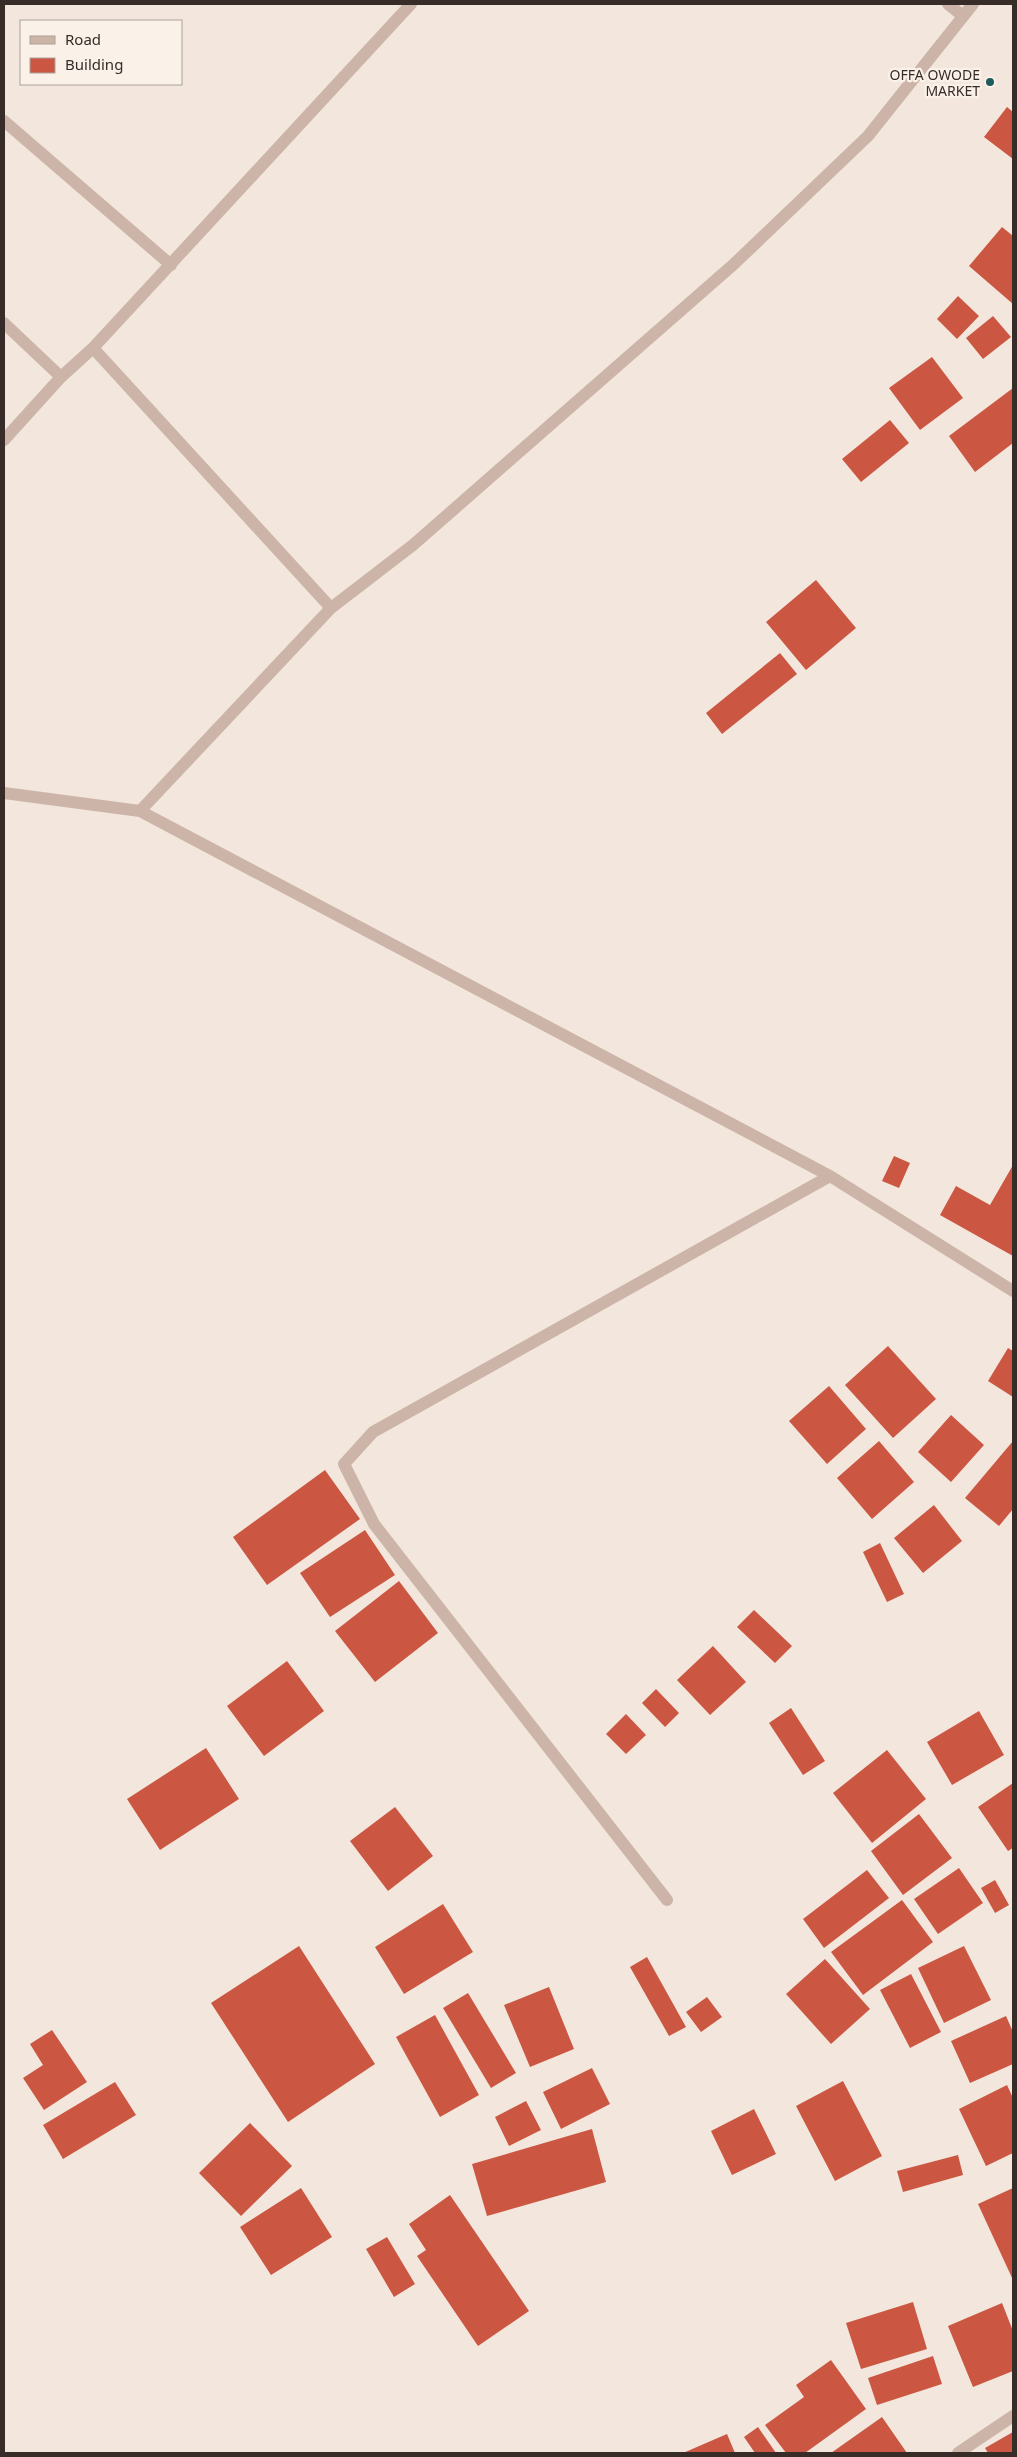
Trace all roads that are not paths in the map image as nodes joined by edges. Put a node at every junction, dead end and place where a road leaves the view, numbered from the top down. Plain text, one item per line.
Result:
1 (410, 4) edge
2 (948, 4) edge
3 (973, 4) edge
4 (963, 16) junction
5 (4, 121) edge
6 (170, 265) junction
7 (4, 323) edge
8 (93, 348) junction
9 (61, 377) junction
10 (4, 440) edge
11 (331, 608) junction
12 (4, 793) edge
13 (140, 811) junction
14 (830, 1176) junction
15 (1013, 1291) edge
16 (667, 1900) dead end
17 (1013, 2416) edge
18 (958, 2453) edge

1 - 6 street
2 - 4 street
3 - 4 street
4 - 11 street
5 - 6 street
6 - 8 street
7 - 9 street
8 - 9 street
8 - 11 street
9 - 10 street
11 - 13 street
12 - 13 street
13 - 14 street
14 - 15 street
14 - 16 street
17 - 18 street

